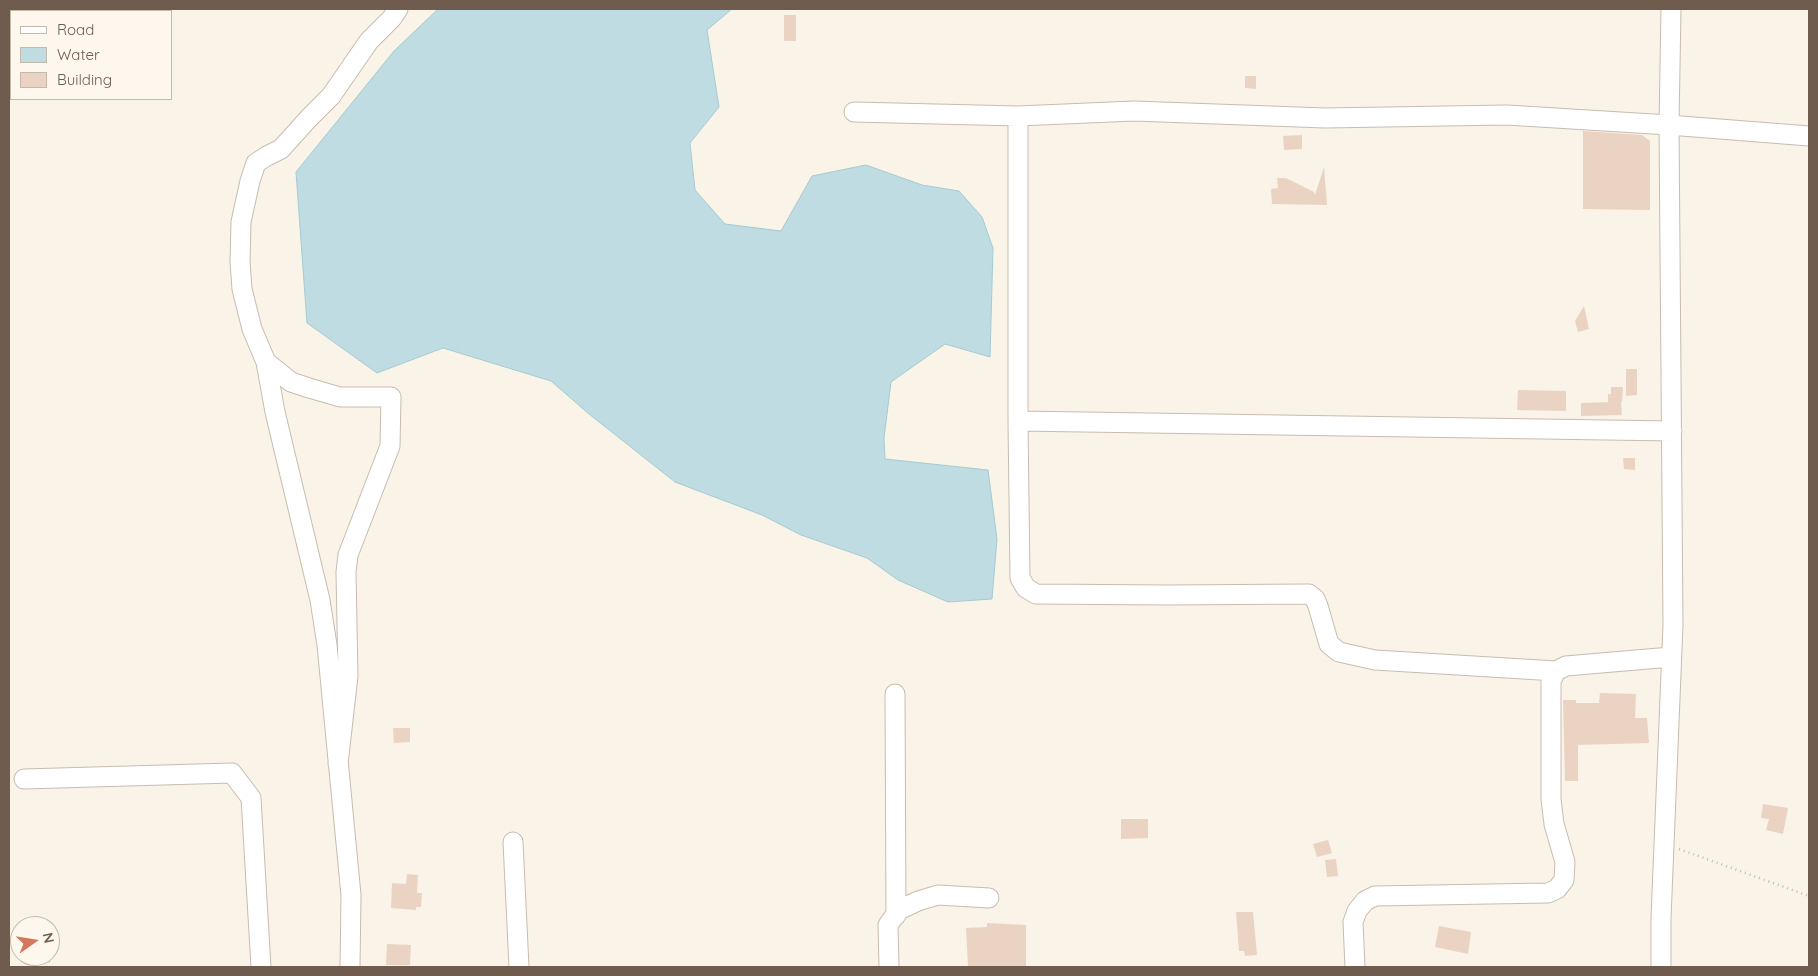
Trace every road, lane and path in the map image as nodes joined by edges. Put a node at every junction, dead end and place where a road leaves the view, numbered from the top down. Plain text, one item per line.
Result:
1 (398, 9) edge
2 (1671, 9) edge
3 (854, 112) dead end
4 (1018, 116) junction
5 (1669, 125) junction
6 (1809, 136) edge
7 (266, 362) junction
8 (1018, 421) junction
9 (1672, 430) junction
10 (1671, 657) junction
11 (1556, 671) junction
12 (895, 694) dead end
13 (338, 764) junction
14 (24, 779) dead end
15 (513, 842) dead end
16 (1664, 843) junction
17 (1809, 896) edge
18 (989, 898) dead end
19 (896, 916) junction
20 (261, 967) edge
21 (350, 967) edge
22 (519, 967) edge
23 (889, 967) edge
24 (1355, 967) edge
25 (1661, 967) edge

1 - 7 street
2 - 5 street
3 - 4 street
4 - 5 street
4 - 8 street
5 - 6 street
5 - 9 street
7 - 13 street
7 - 13 street
8 - 9 street
8 - 11 street
9 - 10 street
10 - 11 street
10 - 16 street
11 - 24 street
12 - 19 street
13 - 21 street
14 - 20 street
15 - 22 street
16 - 17 path
16 - 25 street
18 - 19 street
19 - 23 street

